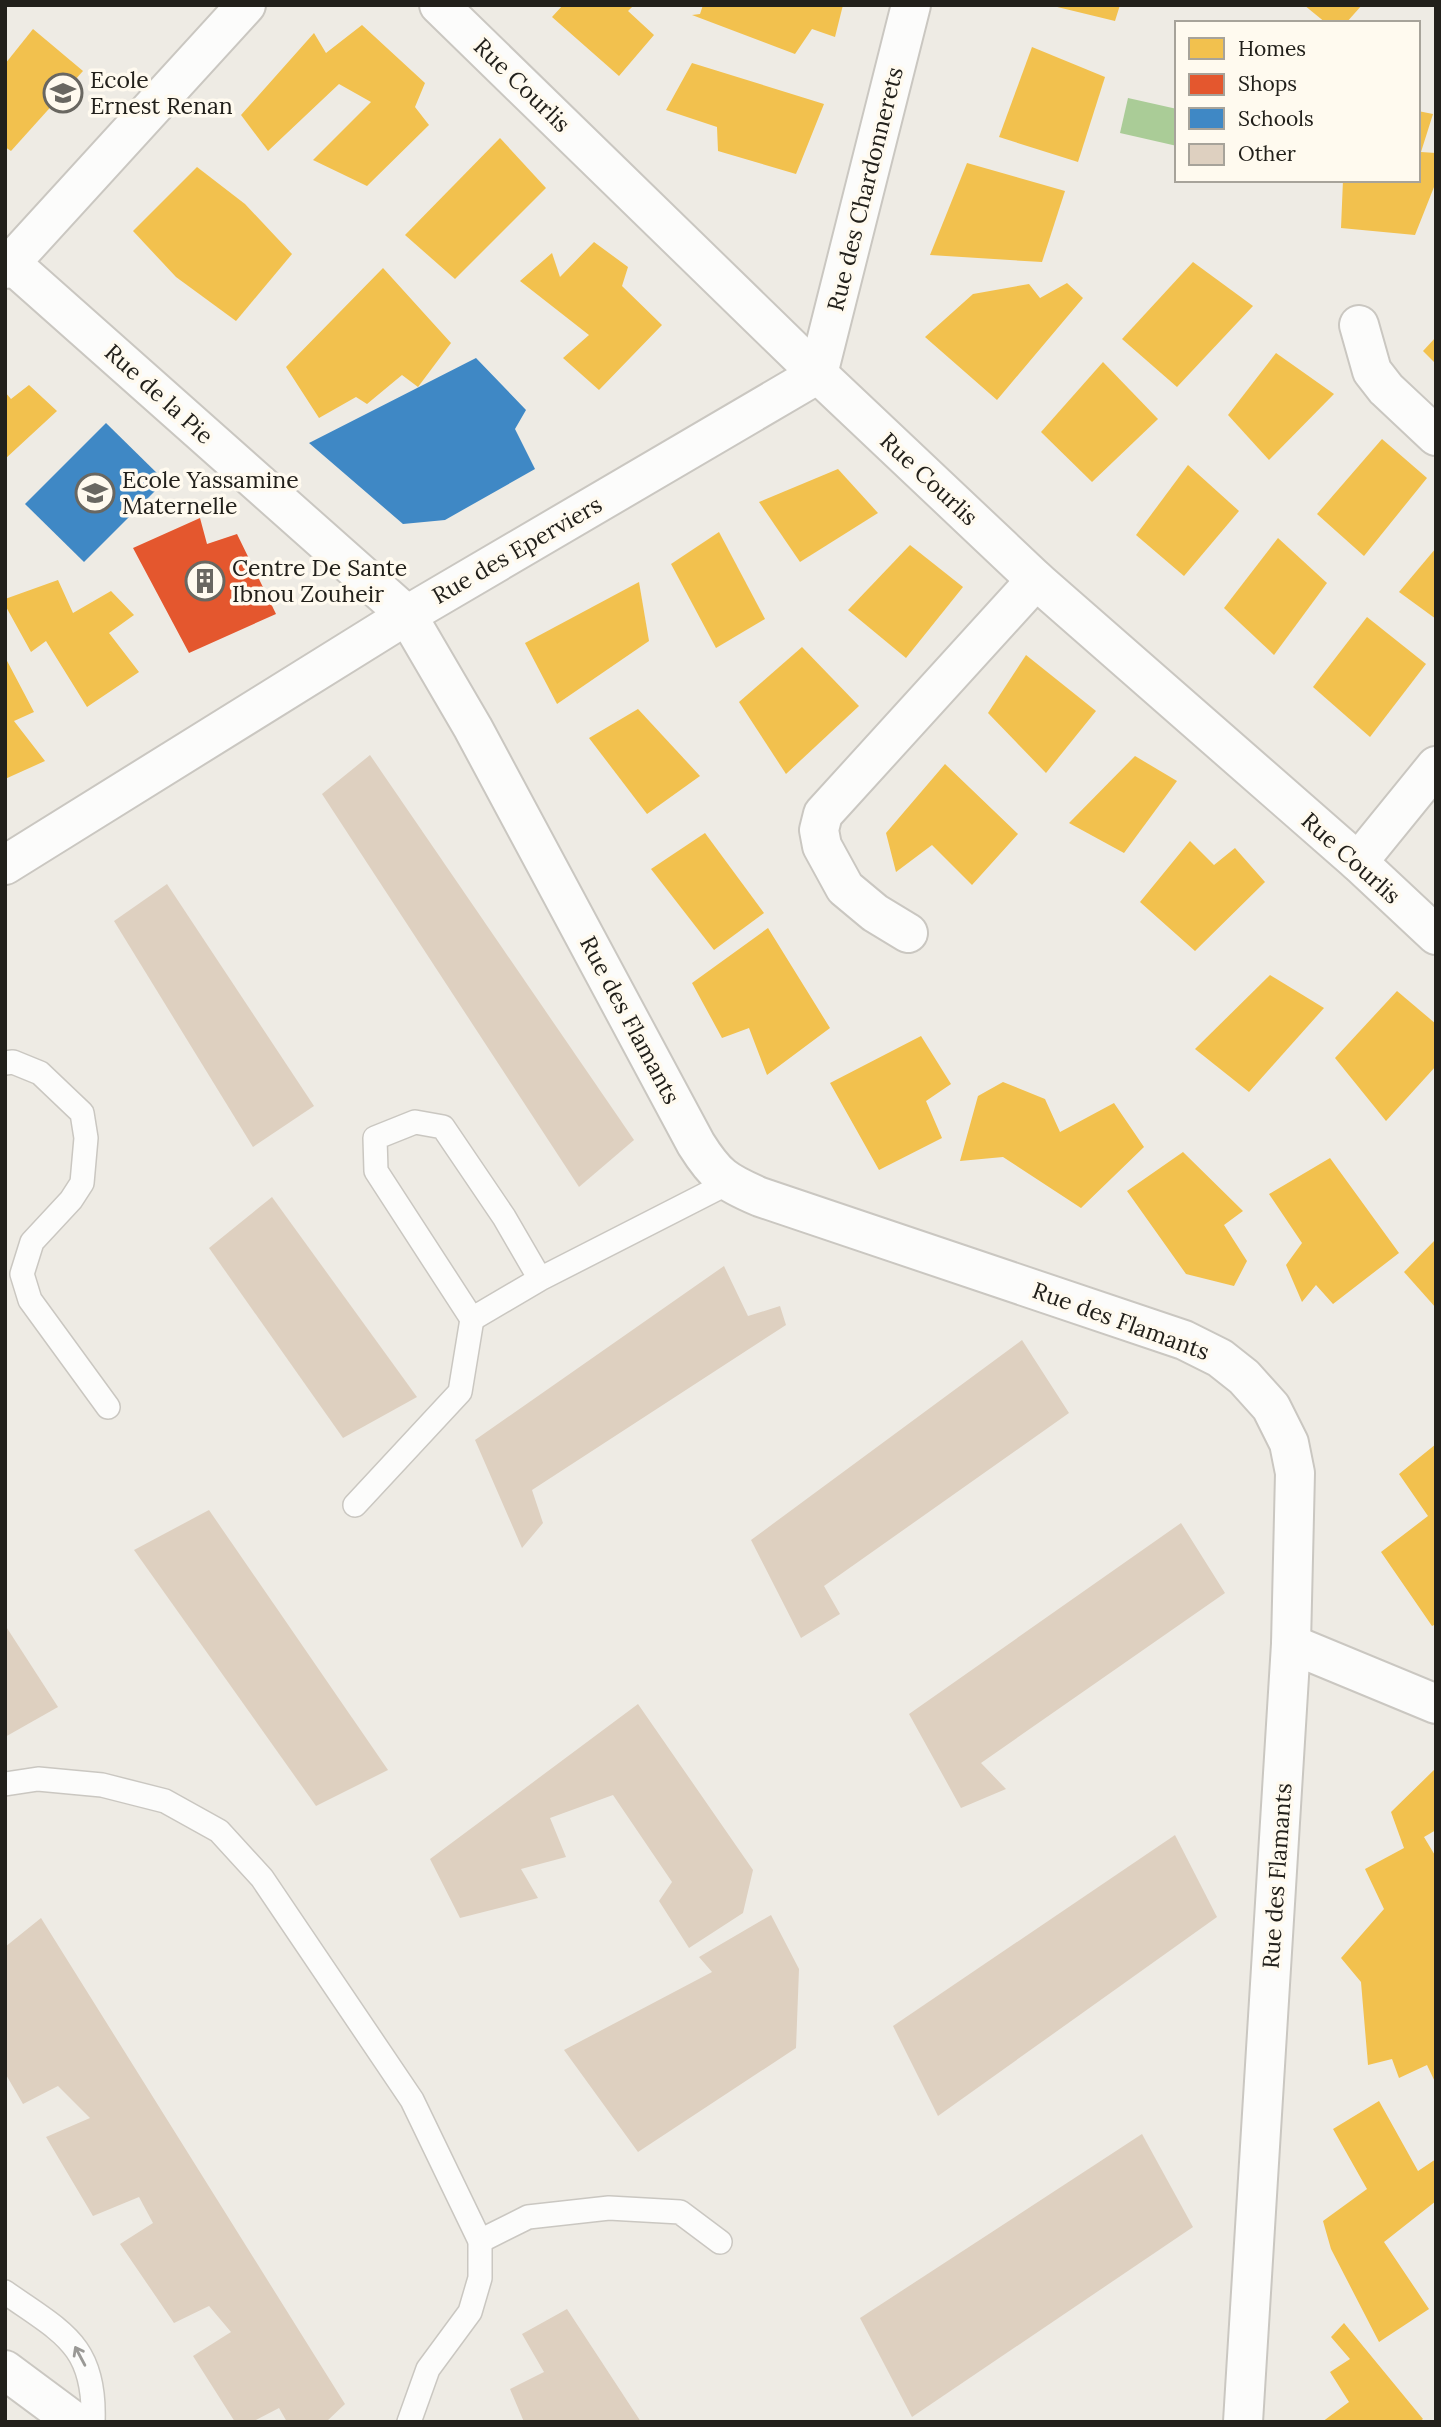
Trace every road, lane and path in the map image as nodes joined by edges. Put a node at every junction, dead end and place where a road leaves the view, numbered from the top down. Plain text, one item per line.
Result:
1 (246, 5) edge
2 (439, 5) edge
3 (911, 5) edge
4 (7, 263) edge
5 (1359, 325) dead end
6 (818, 374) junction
7 (1436, 436) edge
8 (1036, 580) junction
9 (407, 615) junction
10 (1436, 766) edge
11 (1358, 862) junction
12 (5, 865) edge
13 (908, 933) dead end
14 (1436, 935) edge
15 (5, 1063) edge
16 (728, 1183) junction
17 (540, 1279) junction
18 (472, 1319) junction
19 (108, 1407) dead end
20 (355, 1505) dead end
21 (1291, 1644) junction
22 (1436, 1704) edge
23 (5, 1784) edge
24 (480, 2241) junction
25 (720, 2242) dead end
26 (5, 2292) edge
27 (5, 2370) edge
28 (75, 2422) edge
29 (93, 2422) edge
30 (409, 2422) edge
31 (1244, 2422) edge

1 - 4 street
2 - 6 street, Rue Courlis
3 - 6 street, Rue des Chardonnerets
4 - 9 street, Rue de la Pie
5 - 7 street
6 - 8 street, Rue Courlis
6 - 9 street, Rue des Eperviers
8 - 11 street, Rue Courlis
8 - 13 street
9 - 12 street, Rue des Eperviers
9 - 16 street, Rue des Flamants
10 - 11 street
11 - 14 street, Rue Courlis
15 - 19 lane
16 - 17 lane
16 - 21 street, Rue des Flamants
17 - 18 lane
17 - 18 lane
18 - 20 lane
21 - 22 street
21 - 31 street, Rue des Flamants
23 - 24 lane
24 - 25 lane
24 - 30 lane
29 -> 26 lane
27 - 28 street

